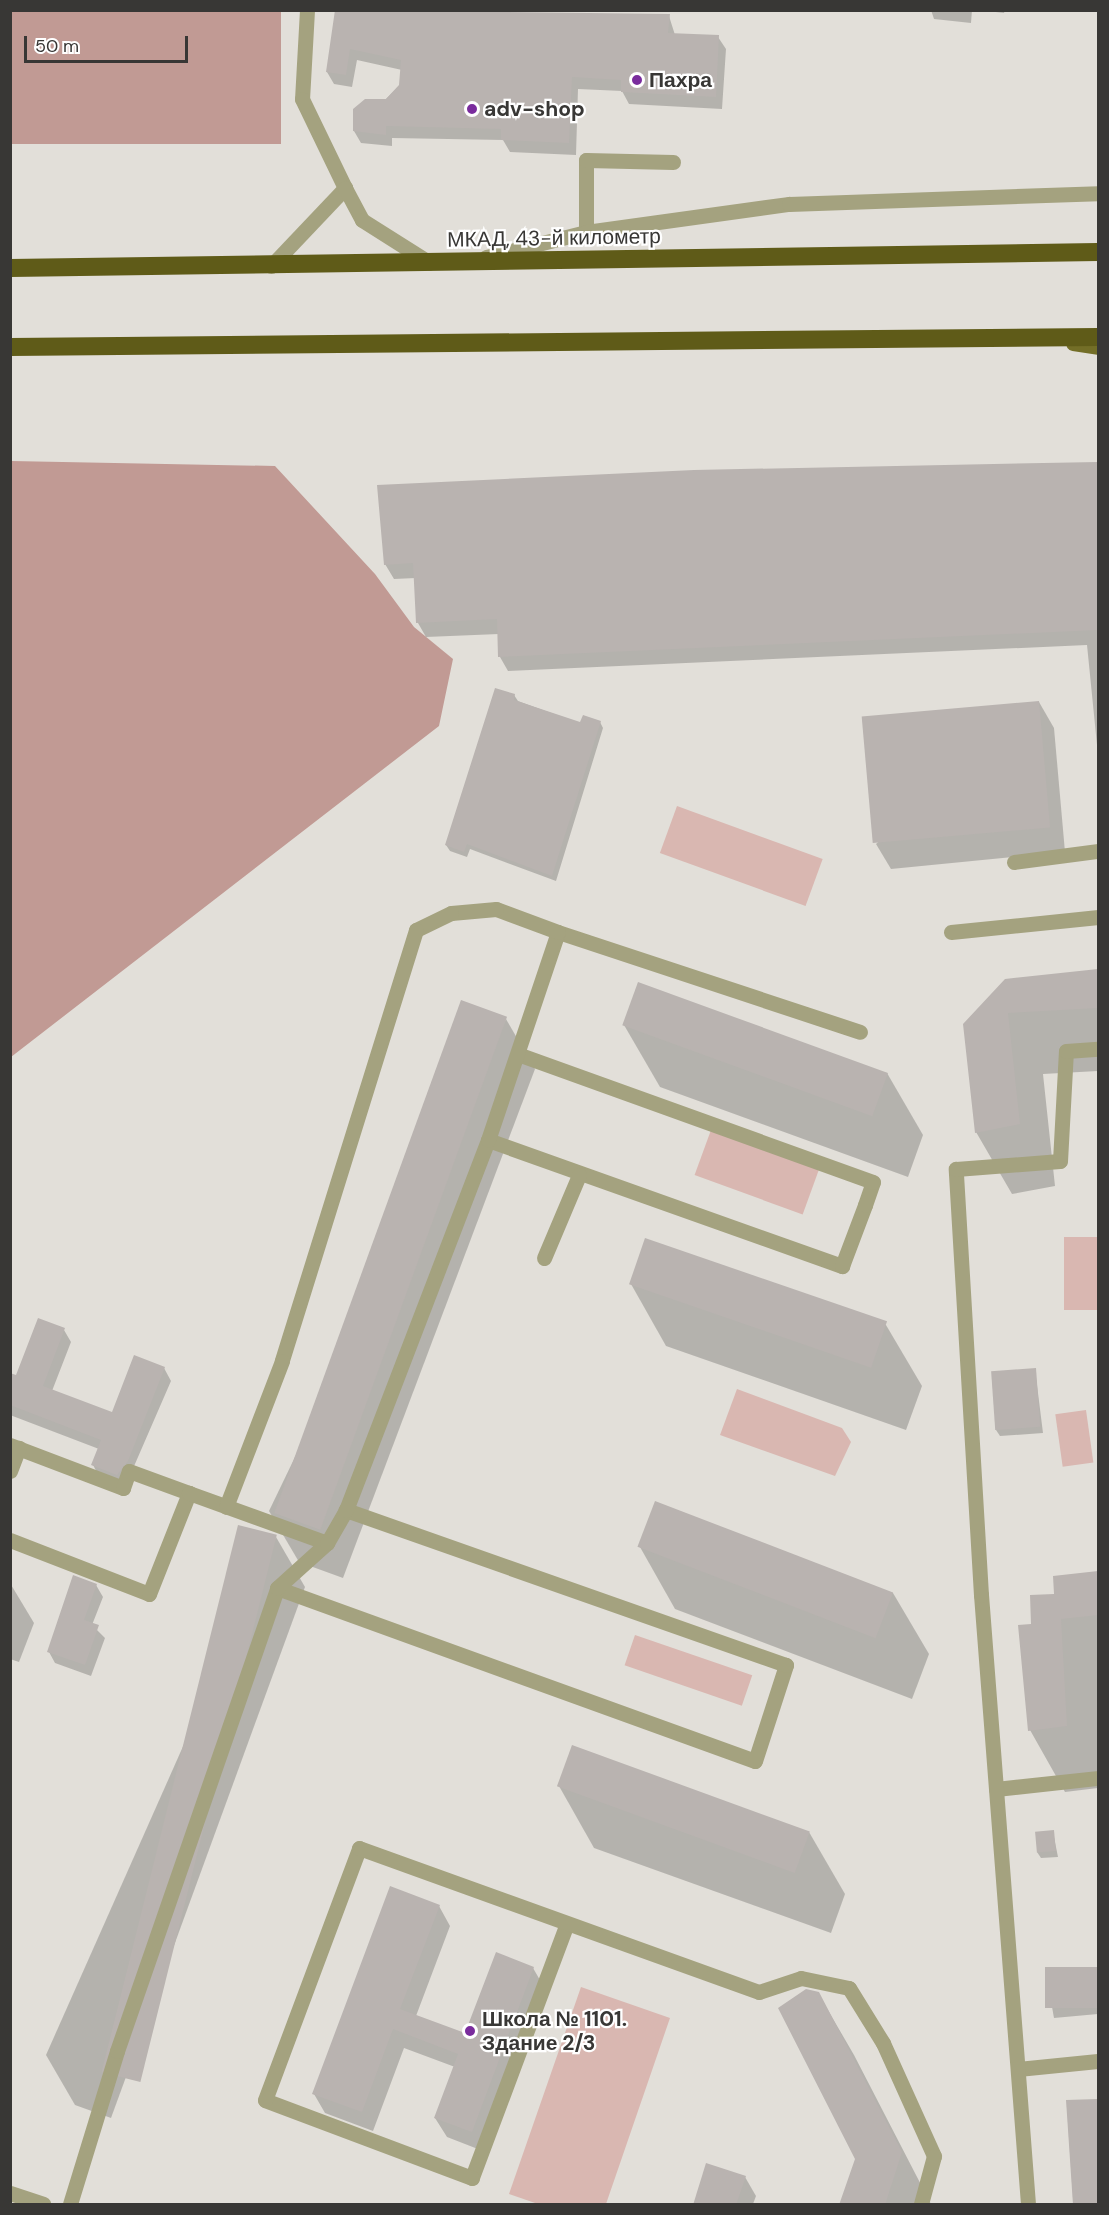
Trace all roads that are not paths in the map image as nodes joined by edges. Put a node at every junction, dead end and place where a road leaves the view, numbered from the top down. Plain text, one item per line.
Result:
1 (307, 10) edge
2 (673, 162) dead end
3 (345, 188) junction
4 (1098, 193) edge
5 (586, 232) junction
6 (1098, 252) edge
7 (463, 262) junction
8 (430, 263) junction
9 (271, 266) junction
10 (10, 268) edge
11 (1047, 338) junction
12 (1098, 338) edge
13 (10, 347) edge
14 (1098, 347) edge
15 (1098, 851) edge
16 (1014, 862) dead end
17 (1098, 917) edge
18 (558, 932) junction
19 (951, 932) dead end
20 (860, 1032) dead end
21 (1098, 1049) edge
22 (518, 1054) junction
23 (488, 1140) junction
24 (579, 1175) junction
25 (544, 1258) dead end
26 (15, 1446) edge
27 (10, 1471) edge
28 (189, 1493) junction
29 (226, 1507) junction
30 (346, 1510) junction
31 (10, 1540) edge
32 (327, 1543) junction
33 (277, 1588) junction
34 (1098, 1778) edge
35 (996, 1789) junction
36 (566, 1926) junction
37 (1098, 2061) edge
38 (1018, 2068) junction
39 (10, 2193) edge
40 (43, 2205) edge
41 (70, 2205) edge
42 (921, 2205) edge
43 (1028, 2205) edge

1 - 3 street
2 - 5 street
3 - 8 street
3 - 9 street
4 - 5 street
5 - 7 street
6 - 7 highway, МКАД, 43-й километр
7 - 8 highway, МКАД, 43-й километр
8 - 9 highway, МКАД, 43-й километр
9 - 10 highway, МКАД, 43-й километр
11 - 12 highway
11 - 13 highway
11 - 14 main road
15 - 16 street
17 - 19 street
18 - 20 street
18 - 22 street
18 - 29 street
21 - 35 street
22 - 23 street
22 - 24 street
23 - 24 street
23 - 30 street
24 - 25 street
26 - 27 street
26 - 28 street
28 - 29 street
28 - 31 street
29 - 32 street
30 - 32 street
30 - 33 street
32 - 33 street
33 - 41 street
34 - 35 street
35 - 38 street
36 - 36 street
36 - 42 street
37 - 38 street
38 - 43 street
39 - 40 street

